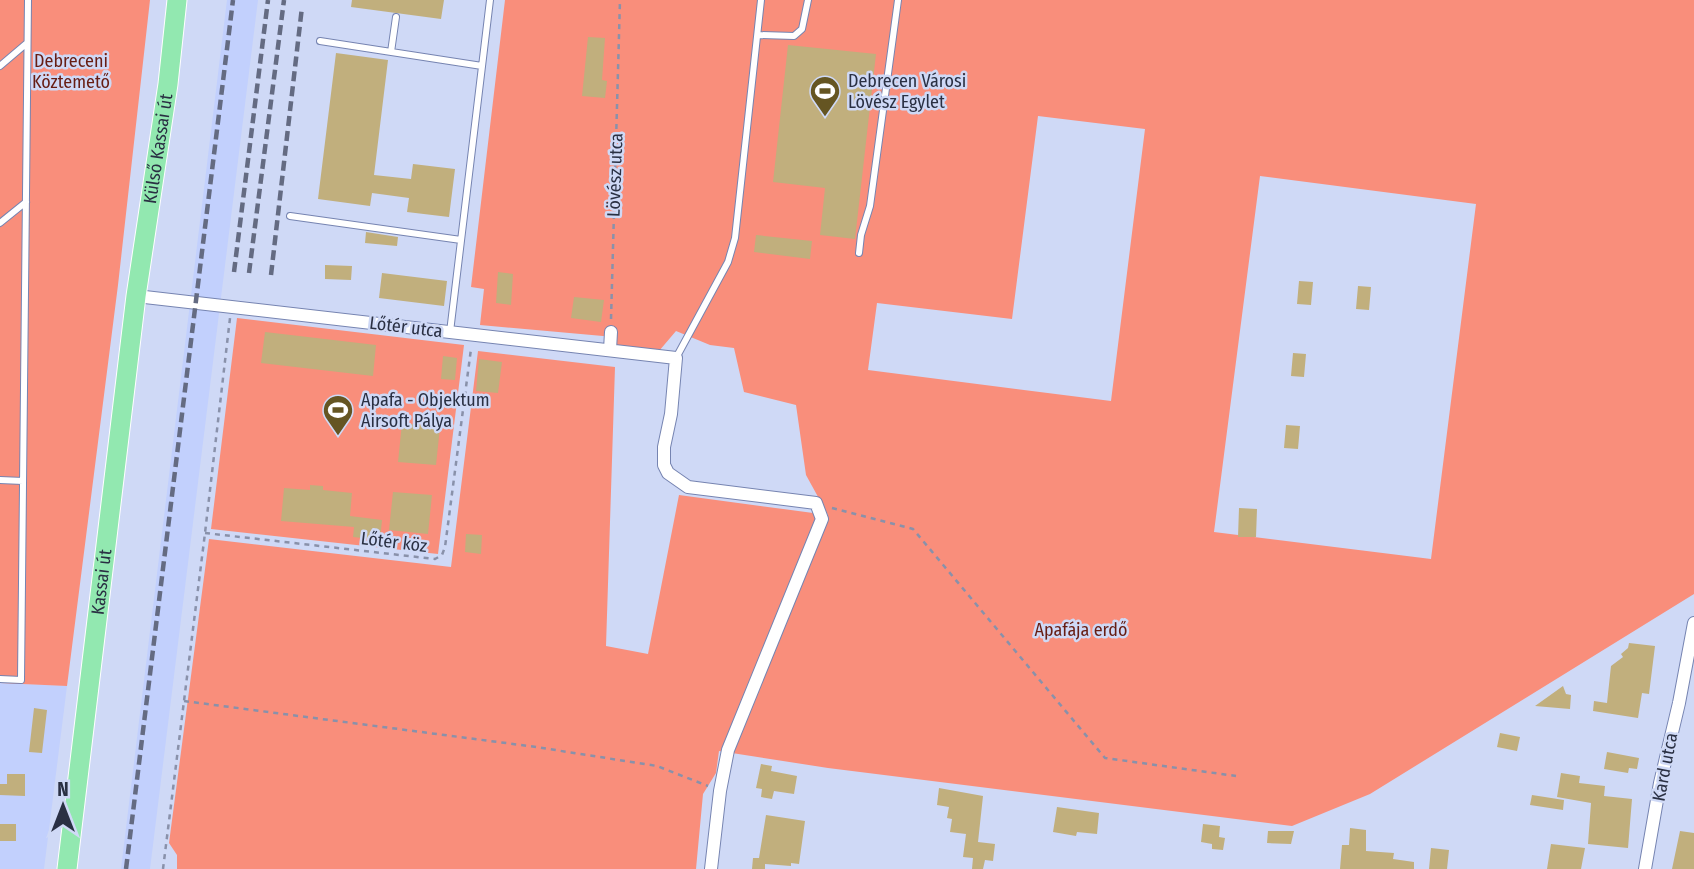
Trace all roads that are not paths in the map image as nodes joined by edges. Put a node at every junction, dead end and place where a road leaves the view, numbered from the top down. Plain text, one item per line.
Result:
1 (28, 0) edge
2 (177, 0) edge
3 (490, 0) edge
4 (761, 0) edge
5 (807, 0) edge
6 (898, 0) edge
7 (396, 17) dead end
8 (758, 35) junction
9 (320, 41) dead end
10 (27, 43) junction
11 (391, 52) junction
12 (0, 66) edge
13 (482, 66) junction
14 (26, 202) junction
15 (290, 216) dead end
16 (0, 223) edge
17 (461, 240) junction
18 (859, 253) dead end
19 (136, 296) junction
20 (450, 332) junction
21 (611, 332) road end
22 (610, 350) junction
23 (677, 358) junction
24 (0, 480) edge
25 (23, 481) junction
26 (1694, 623) edge
27 (0, 679) edge
28 (67, 869) edge
29 (711, 869) edge
30 (1645, 869) edge

1 - 10 lane
2 - 19 main road, Külső Kassai út
3 - 13 lane
4 - 8 lane
5 - 8 lane
6 - 18 lane
7 - 11 lane
8 - 23 lane
9 - 11 lane
10 - 12 lane
10 - 14 lane
11 - 13 lane
13 - 17 lane
14 - 16 lane
14 - 25 lane
15 - 17 lane
17 - 20 lane
19 - 20 street, Lőtér utca
19 - 28 main road, Kassai út
20 - 22 street, Lőtér utca
21 - 22 street
22 - 23 street, Lőtér utca
23 - 29 street
24 - 25 lane
25 - 27 lane
26 - 30 street, Kard utca

